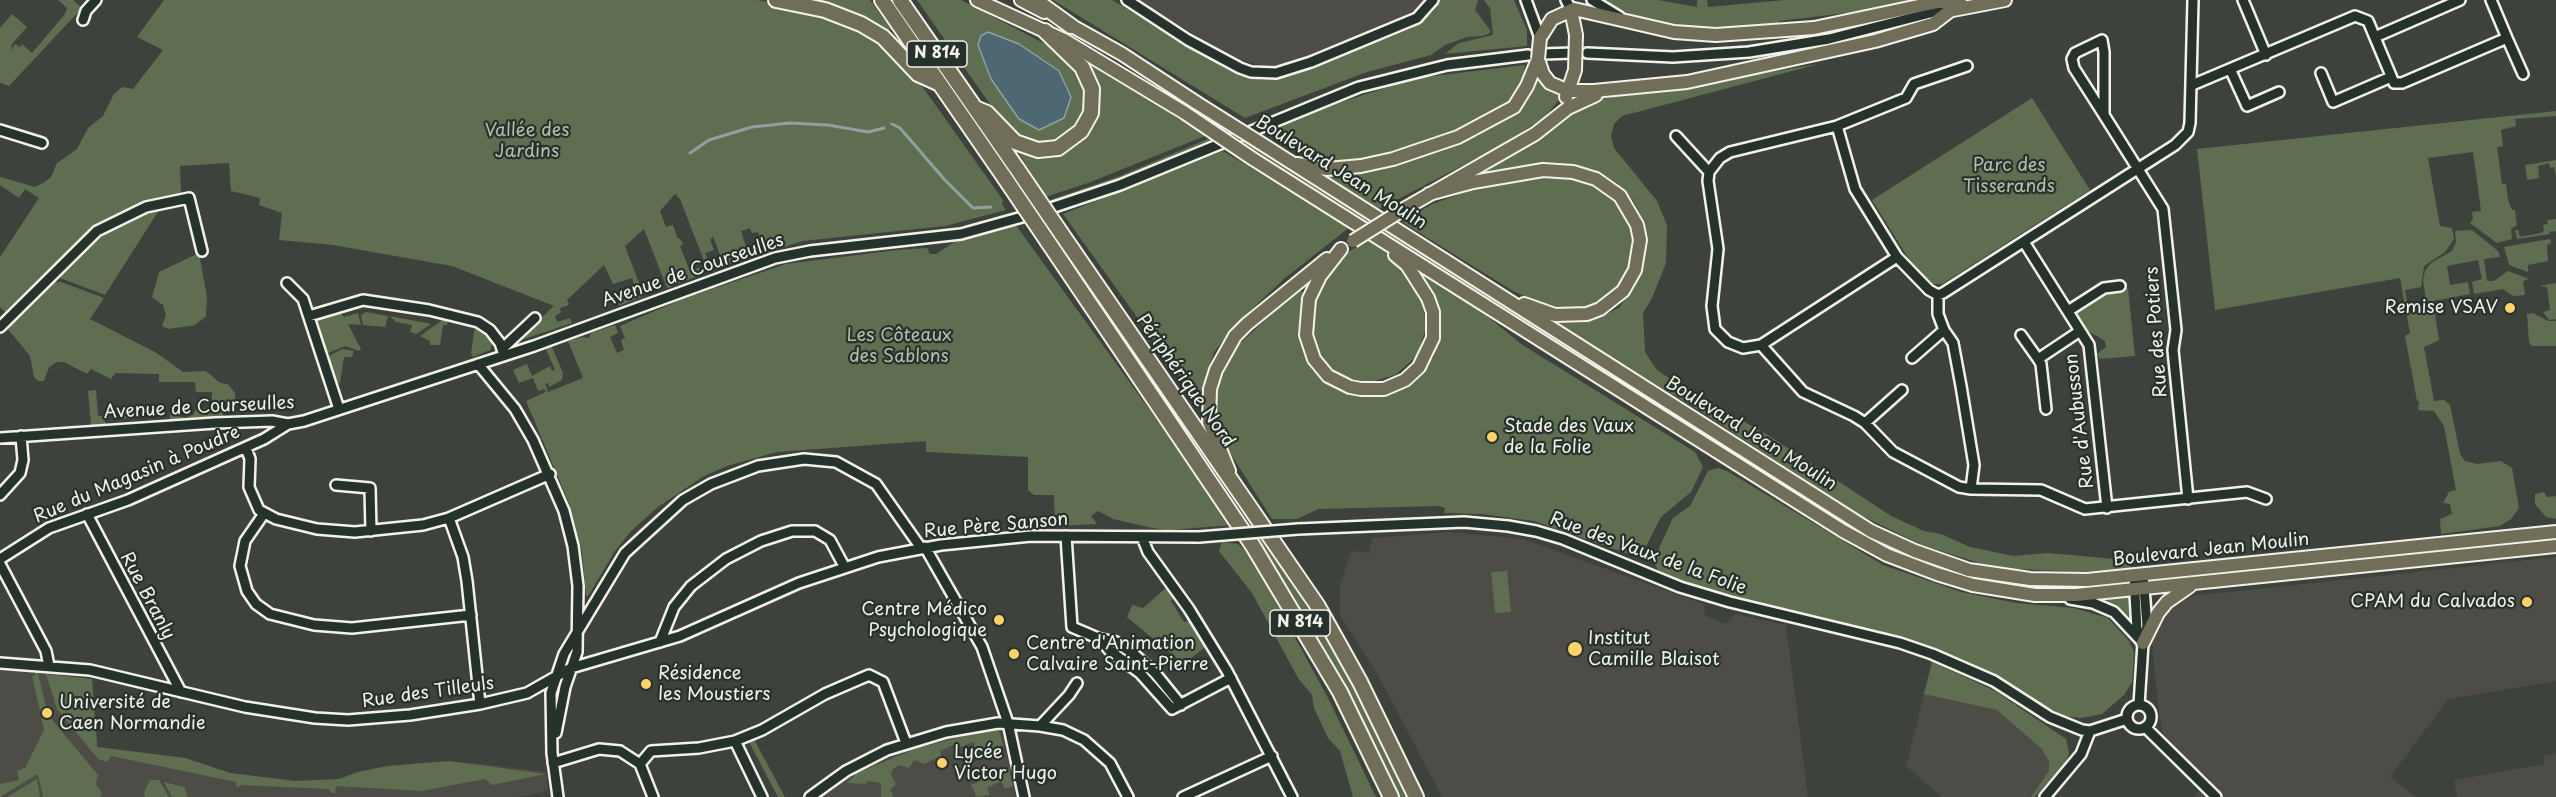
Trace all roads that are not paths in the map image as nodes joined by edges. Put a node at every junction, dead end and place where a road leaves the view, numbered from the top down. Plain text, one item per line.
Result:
1 (96, 0) edge
2 (776, 0) edge
3 (900, 0) edge
4 (977, 0) edge
5 (1021, 0) edge
6 (1035, 0) edge
7 (1127, 0) edge
8 (1433, 0) edge
9 (1527, 0) edge
10 (1592, 0) edge
11 (2005, 0) edge
12 (2193, 0) edge
13 (2243, 0) edge
14 (2460, 0) edge
15 (2491, 0) edge
16 (883, 1) edge
17 (1569, 5) edge
18 (1955, 6) edge
19 (83, 20) dead end
20 (1633, 22) junction
21 (1071, 26) junction
22 (1045, 31) junction
23 (1540, 35) junction
24 (2375, 37) junction
25 (2507, 38) junction
26 (1573, 53) dead end
27 (1587, 53) dead end
28 (2266, 55) junction
29 (1537, 59) junction
30 (1966, 66) dead end
31 (2231, 71) junction
32 (2321, 73) dead end
33 (2523, 74) dead end
34 (2391, 77) junction
35 (942, 85) junction
36 (2192, 85) junction
37 (1610, 90) junction
38 (1569, 91) junction
39 (2279, 92) dead end
40 (975, 108) junction
41 (2104, 115) junction
42 (1550, 121) junction
43 (1837, 126) junction
44 (0, 130) edge
45 (1676, 136) dead end
46 (42, 143) dead end
47 (1293, 163) junction
48 (2138, 170) junction
49 (1709, 172) junction
50 (1429, 194) junction
51 (1362, 226) junction
52 (2024, 242) junction
53 (1341, 249) junction
54 (202, 251) dead end
55 (1897, 257) junction
56 (287, 283) dead end
57 (2120, 286) dead end
58 (1494, 292) junction
59 (1938, 294) junction
60 (2068, 311) junction
61 (309, 316) junction
62 (535, 318) dead end
63 (0, 327) edge
64 (1944, 330) junction
65 (2080, 332) junction
66 (2021, 334) dead end
67 (1761, 345) junction
68 (504, 352) junction
69 (1912, 358) dead end
70 (2038, 359) junction
71 (478, 364) junction
72 (1902, 390) dead end
73 (339, 409) junction
74 (2046, 410) dead end
75 (1865, 423) junction
76 (288, 424) junction
77 (21, 436) junction
78 (0, 438) edge
79 (246, 448) junction
80 (550, 474) junction
81 (1234, 483) junction
82 (336, 485) dead end
83 (1971, 489) junction
84 (0, 495) edge
85 (2188, 499) junction
86 (2266, 499) dead end
87 (2107, 508) junction
88 (87, 514) junction
89 (264, 514) junction
90 (449, 518) junction
91 (371, 531) junction
92 (2556, 532) edge
93 (1066, 536) junction
94 (1142, 537) junction
95 (2556, 546) edge
96 (923, 548) junction
97 (0, 559) edge
98 (0, 564) edge
99 (844, 566) junction
100 (2139, 583) junction
101 (2196, 584) junction
102 (2035, 595) junction
103 (471, 615) junction
104 (576, 630) junction
105 (660, 642) junction
106 (2143, 643) junction
107 (0, 663) edge
108 (49, 666) junction
109 (571, 668) junction
110 (558, 674) junction
111 (1231, 678) junction
112 (1077, 683) dead end
113 (181, 692) junction
114 (480, 704) junction
115 (2139, 705) junction
116 (2127, 719) junction
117 (1008, 723) junction
118 (1040, 726) junction
119 (2145, 727) junction
120 (2090, 731) junction
121 (735, 741) junction
122 (906, 743) junction
123 (552, 753) junction
124 (1272, 756) junction
125 (553, 763) junction
126 (640, 764) junction
127 (558, 797) edge
128 (653, 797) edge
129 (762, 797) edge
130 (810, 797) edge
131 (1024, 797) edge
132 (1128, 797) edge
133 (1183, 797) edge
134 (1292, 797) edge
135 (1391, 797) edge
136 (1416, 797) edge
137 (2045, 797) edge
138 (2217, 797) edge

1 - 19 street
2 - 35 highway
3 - 40 highway, Périphérique Nord / N 814
4 - 22 main road
5 - 21 main road, Boulevard Jean Moulin
6 - 21 highway
7 - 8 street
9 - 23 street
10 - 20 street
11 - 18 main road
12 - 36 street
13 - 28 street
14 - 24 street
15 - 25 street
16 - 35 highway, Périphérique Nord / N 814
17 - 20 main road
17 - 23 main road
17 - 38 main road, bridge
18 - 20 main road
18 - 27 street
18 - 37 main road
21 - 47 main road, Boulevard Jean Moulin, bridge
22 - 40 highway
22 - 51 main road, bridge
23 - 29 main road, bridge
24 - 28 street
24 - 34 street
25 - 33 street
25 - 34 street
26 - 29 street, Avenue de Courseulles
28 - 31 street
29 - 38 main road
29 - 47 main road
29 - 68 street, Avenue de Courseulles
30 - 43 street
31 - 36 street
31 - 39 street
32 - 34 street
35 - 135 highway, Périphérique Nord / N 814, bridge
36 - 48 street
37 - 38 main road
37 - 42 main road
38 - 42 main road
40 - 81 highway, Périphérique Nord / N 814, bridge
41 - 41 street, Rue des Potiers
41 - 48 street, Rue des Potiers
42 - 50 main road
43 - 49 street
43 - 55 street
44 - 46 street
45 - 49 street
47 - 58 main road, Boulevard Jean Moulin
48 - 52 street
48 - 85 street, Rue des Potiers
49 - 67 street
50 - 53 main road, bridge
50 - 58 main road
51 - 53 main road
51 - 102 main road
52 - 59 street
52 - 60 street, Rue d'Aubusson
53 - 81 main road
54 - 63 street
55 - 59 street
55 - 67 street
56 - 61 street
57 - 60 street
58 - 100 main road, Boulevard Jean Moulin
59 - 64 street
60 - 65 street, Rue d'Aubusson
61 - 68 street
61 - 73 street
62 - 68 street
64 - 69 street
64 - 83 street
65 - 70 street, Rue d'Aubusson
65 - 87 street, Rue d'Aubusson
66 - 70 street, Rue d'Aubusson
67 - 75 street
68 - 71 street, Avenue de Courseulles
70 - 74 street, Rue d'Aubusson
71 - 73 street, Avenue de Courseulles
71 - 80 street
72 - 75 street
73 - 76 street, Avenue de Courseulles
75 - 83 street
76 - 77 street, Avenue de Courseulles
76 - 79 street, Rue du Magasin à Poudre
77 - 78 street, Avenue de Courseulles
77 - 84 street
79 - 88 street, Rue du Magasin à Poudre
79 - 89 street
80 - 90 street
80 - 104 street
81 - 136 highway, Périphérique Nord / N 814
82 - 91 street
83 - 87 street
85 - 86 street
85 - 87 street
88 - 97 street, Rue du Magasin à Poudre
88 - 113 street, Rue Branly
89 - 91 street
89 - 103 street
90 - 91 street
90 - 103 street
92 - 100 main road, Boulevard Jean Moulin
93 - 94 street, Rue Père Sanson
93 - 96 street, Rue Père Sanson
93 - 111 street
94 - 111 street
94 - 120 street, Rue des Vaux de la Folie, bridge
95 - 101 main road
96 - 99 street, Rue Père Sanson
96 - 104 street
96 - 117 street
98 - 108 street
99 - 105 street, Rue Père Sanson
99 - 105 street
100 - 101 main road
100 - 102 main road
100 - 106 street
101 - 106 main road
102 - 106 street
103 - 114 street
104 - 109 street
104 - 110 street
105 - 109 street, Rue Père Sanson
106 - 115 street
107 - 108 street, Rue des Tilleuls
108 - 113 street, Rue des Tilleuls
109 - 110 street, Rue des Tilleuls
109 - 123 street
110 - 114 street, Rue des Tilleuls
110 - 123 street
111 - 124 street
112 - 118 street
113 - 114 street, Rue des Tilleuls
115 - 116 street
115 - 119 street
116 - 119 street
116 - 120 street
117 - 118 street
117 - 122 street
117 - 131 street
118 - 132 street
119 - 138 street
120 - 137 street
121 - 122 street
121 - 126 street
121 - 129 street
122 - 130 street
123 - 125 street
124 - 133 street
124 - 134 street
125 - 126 street
125 - 127 street
126 - 128 street

